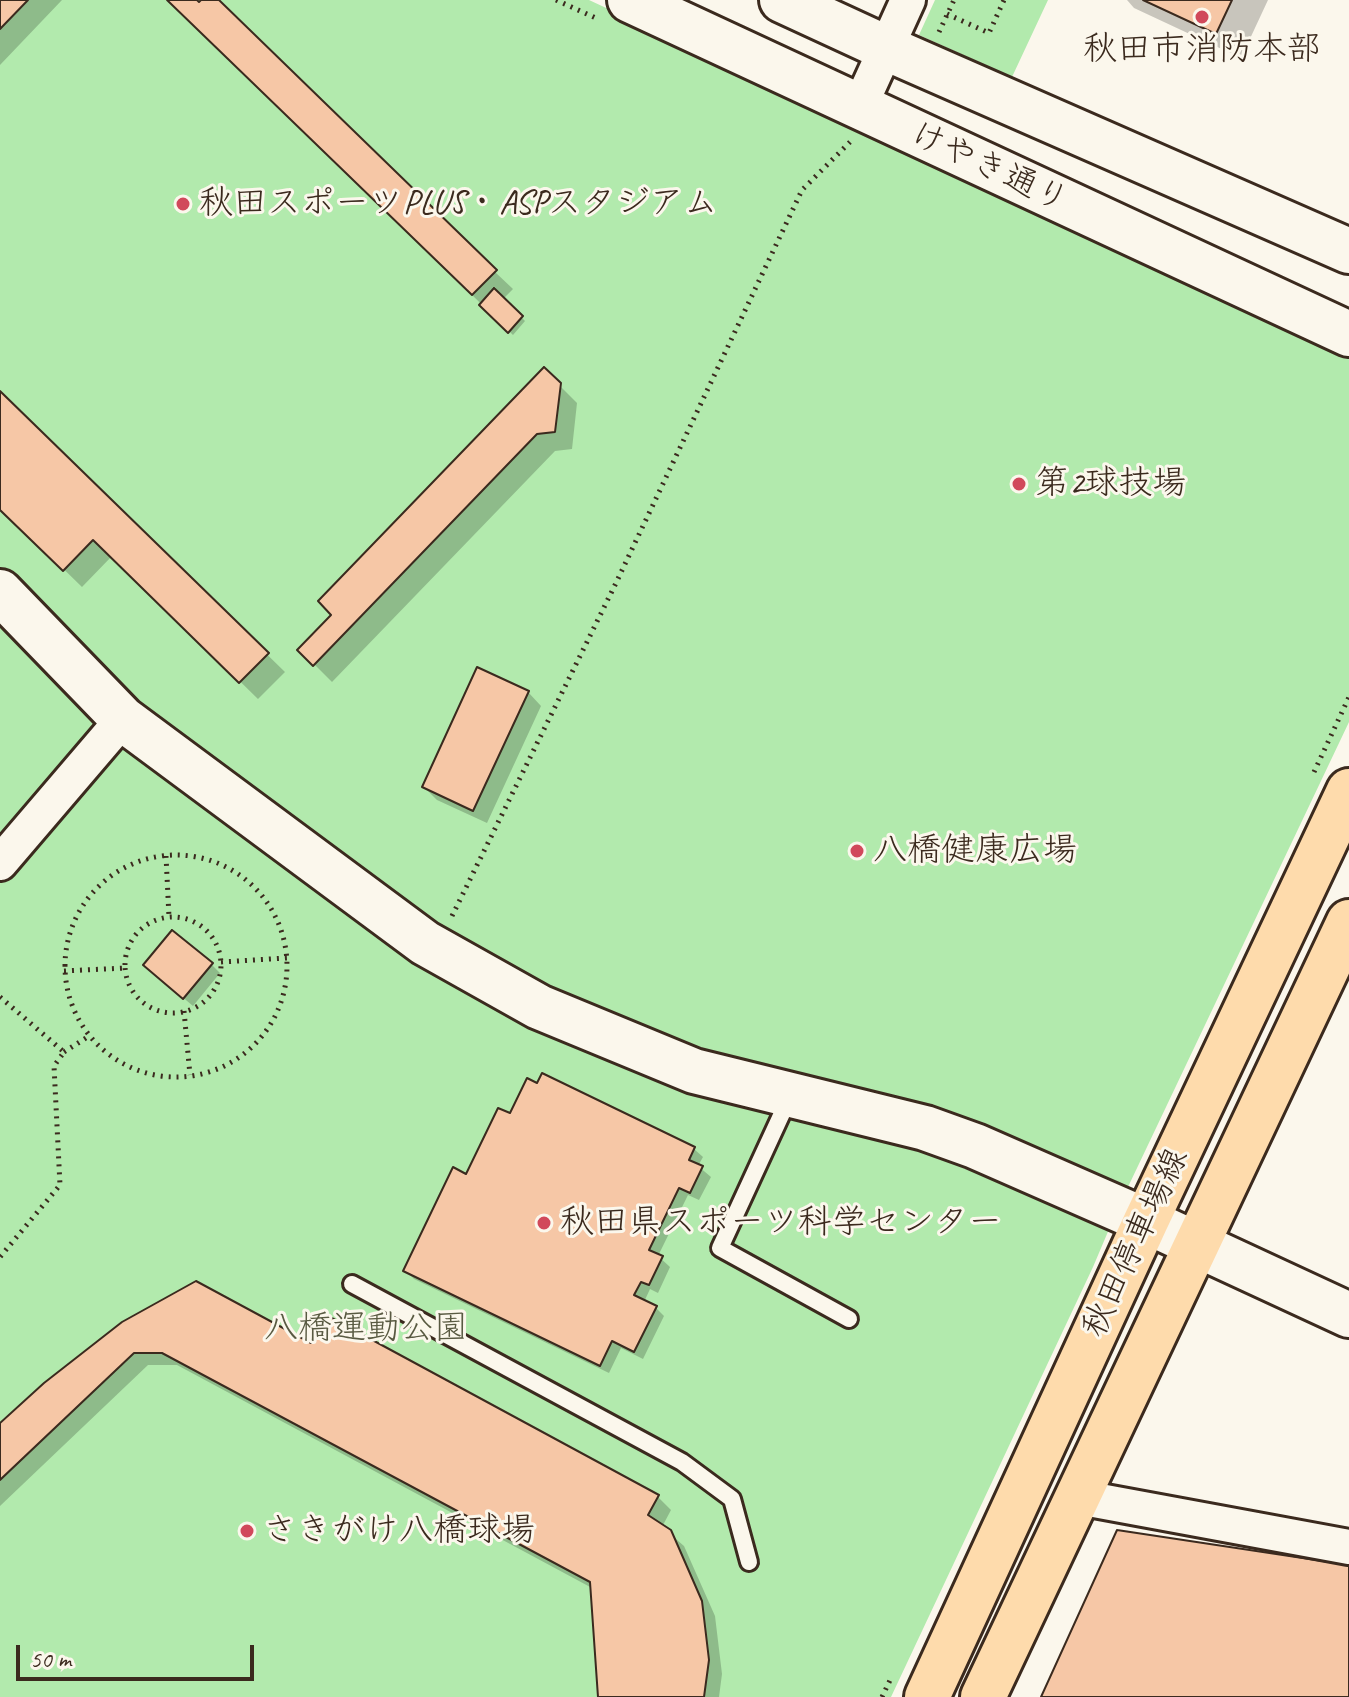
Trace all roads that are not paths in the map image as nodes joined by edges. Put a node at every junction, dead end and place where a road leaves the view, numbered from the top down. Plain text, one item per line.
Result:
1 (630, 0) edge
2 (782, 0) edge
3 (908, 0) edge
4 (886, 48) junction
5 (856, 122) junction
6 (1349, 251) edge
7 (1349, 334) edge
8 (0, 592) edge
9 (123, 719) junction
10 (1349, 791) edge
11 (0, 863) edge
12 (1349, 922) edge
13 (790, 1095) junction
14 (1146, 1221) junction
15 (1197, 1245) junction
16 (352, 1284) dead end
17 (1349, 1315) edge
18 (849, 1319) dead end
19 (1078, 1497) junction
20 (1349, 1547) edge
21 (749, 1562) dead end
22 (927, 1697) edge
23 (983, 1697) edge

1 - 5 street, けやき通り
2 - 4 street, けやき通り
3 - 4 street
4 - 5 street
4 - 6 street, けやき通り
5 - 7 street, けやき通り
8 - 9 street
9 - 11 street
9 - 13 street
10 - 14 main road, 秋田停車場線
12 - 15 main road, 秋田停車場線
13 - 14 street
13 - 18 lane
14 - 15 street
14 - 22 main road, 秋田停車場線
15 - 17 street
15 - 19 main road, 秋田停車場線
16 - 21 lane
19 - 20 street
19 - 23 main road, 秋田停車場線

